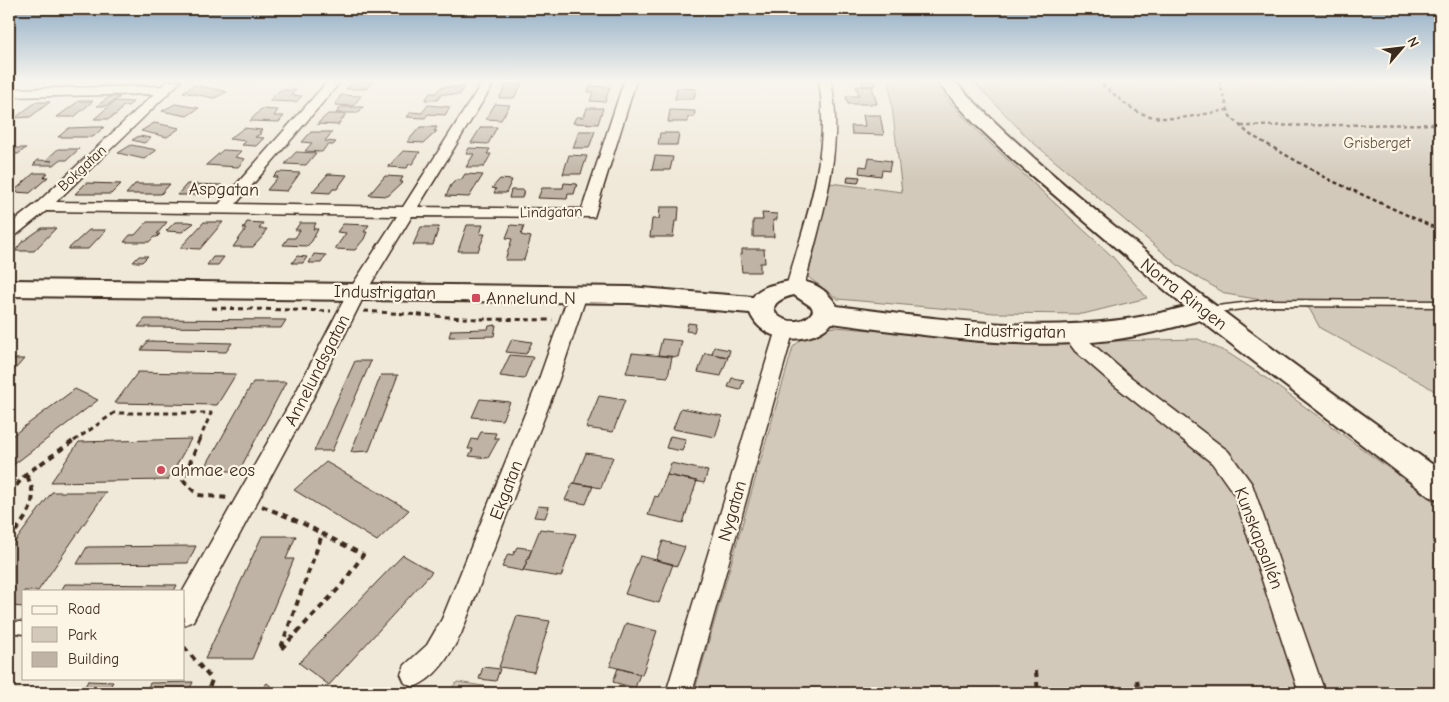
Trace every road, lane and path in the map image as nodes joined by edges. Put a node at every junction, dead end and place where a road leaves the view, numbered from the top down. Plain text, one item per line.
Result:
1 (140, 114) edge
2 (307, 114) edge
3 (468, 114) edge
4 (620, 114) edge
5 (830, 114) edge
6 (975, 114) edge
7 (1146, 114) edge
8 (1202, 114) edge
9 (1230, 114) edge
10 (1440, 124) edge
11 (1240, 126) junction
12 (42, 206) junction
13 (224, 208) junction
14 (406, 212) junction
15 (1440, 230) edge
16 (9, 233) edge
17 (796, 287) junction
18 (9, 288) edge
19 (578, 294) junction
20 (352, 301) junction
21 (1440, 304) edge
22 (760, 306) junction
23 (202, 308) dead end
24 (1204, 310) junction
25 (824, 314) junction
26 (569, 320) junction
27 (785, 329) junction
28 (1072, 333) junction
29 (26, 474) junction
30 (1440, 487) edge
31 (9, 494) edge
32 (247, 500) junction
33 (322, 534) junction
34 (9, 540) edge
35 (185, 611) edge
36 (9, 627) edge
37 (22, 628) edge
38 (185, 648) edge
39 (1036, 670) dead end
40 (414, 674) dead end
41 (1137, 680) dead end
42 (207, 693) edge
43 (679, 693) edge
44 (1038, 693) edge
45 (1139, 693) edge
46 (1312, 693) edge

1 - 12 street, Bokgatan
2 - 13 street
3 - 14 street, Annelundsgatan
4 - 14 street, Lindgatan
5 - 17 street
6 - 24 street, Norra Ringen
7 - 8 path
9 - 11 path
10 - 11 path
11 - 15 path
12 - 13 street, Aspgatan
12 - 16 street, Bokgatan
13 - 14 street, Aspgatan
14 - 20 street, Annelundsgatan
17 - 22 street
17 - 25 street
18 - 20 street, Industrigatan
19 - 20 street, Industrigatan
19 - 22 street, Industrigatan
19 - 26 street, Ekgatan
20 - 23 path
20 - 26 path
20 - 32 street, Annelundsgatan
21 - 24 lane
22 - 27 street
24 - 28 street, Industrigatan
24 - 30 street, Norra Ringen
25 - 27 street
25 - 28 street, Industrigatan
26 - 40 street, Ekgatan
27 - 43 street, Nygatan
28 - 46 street, Kunskapsallén
29 - 31 path
29 - 32 path
29 - 34 path
32 - 33 path
32 - 35 street, Annelundsgatan
33 - 33 path
36 - 37 lane
38 - 42 path
39 - 44 path
41 - 45 path

